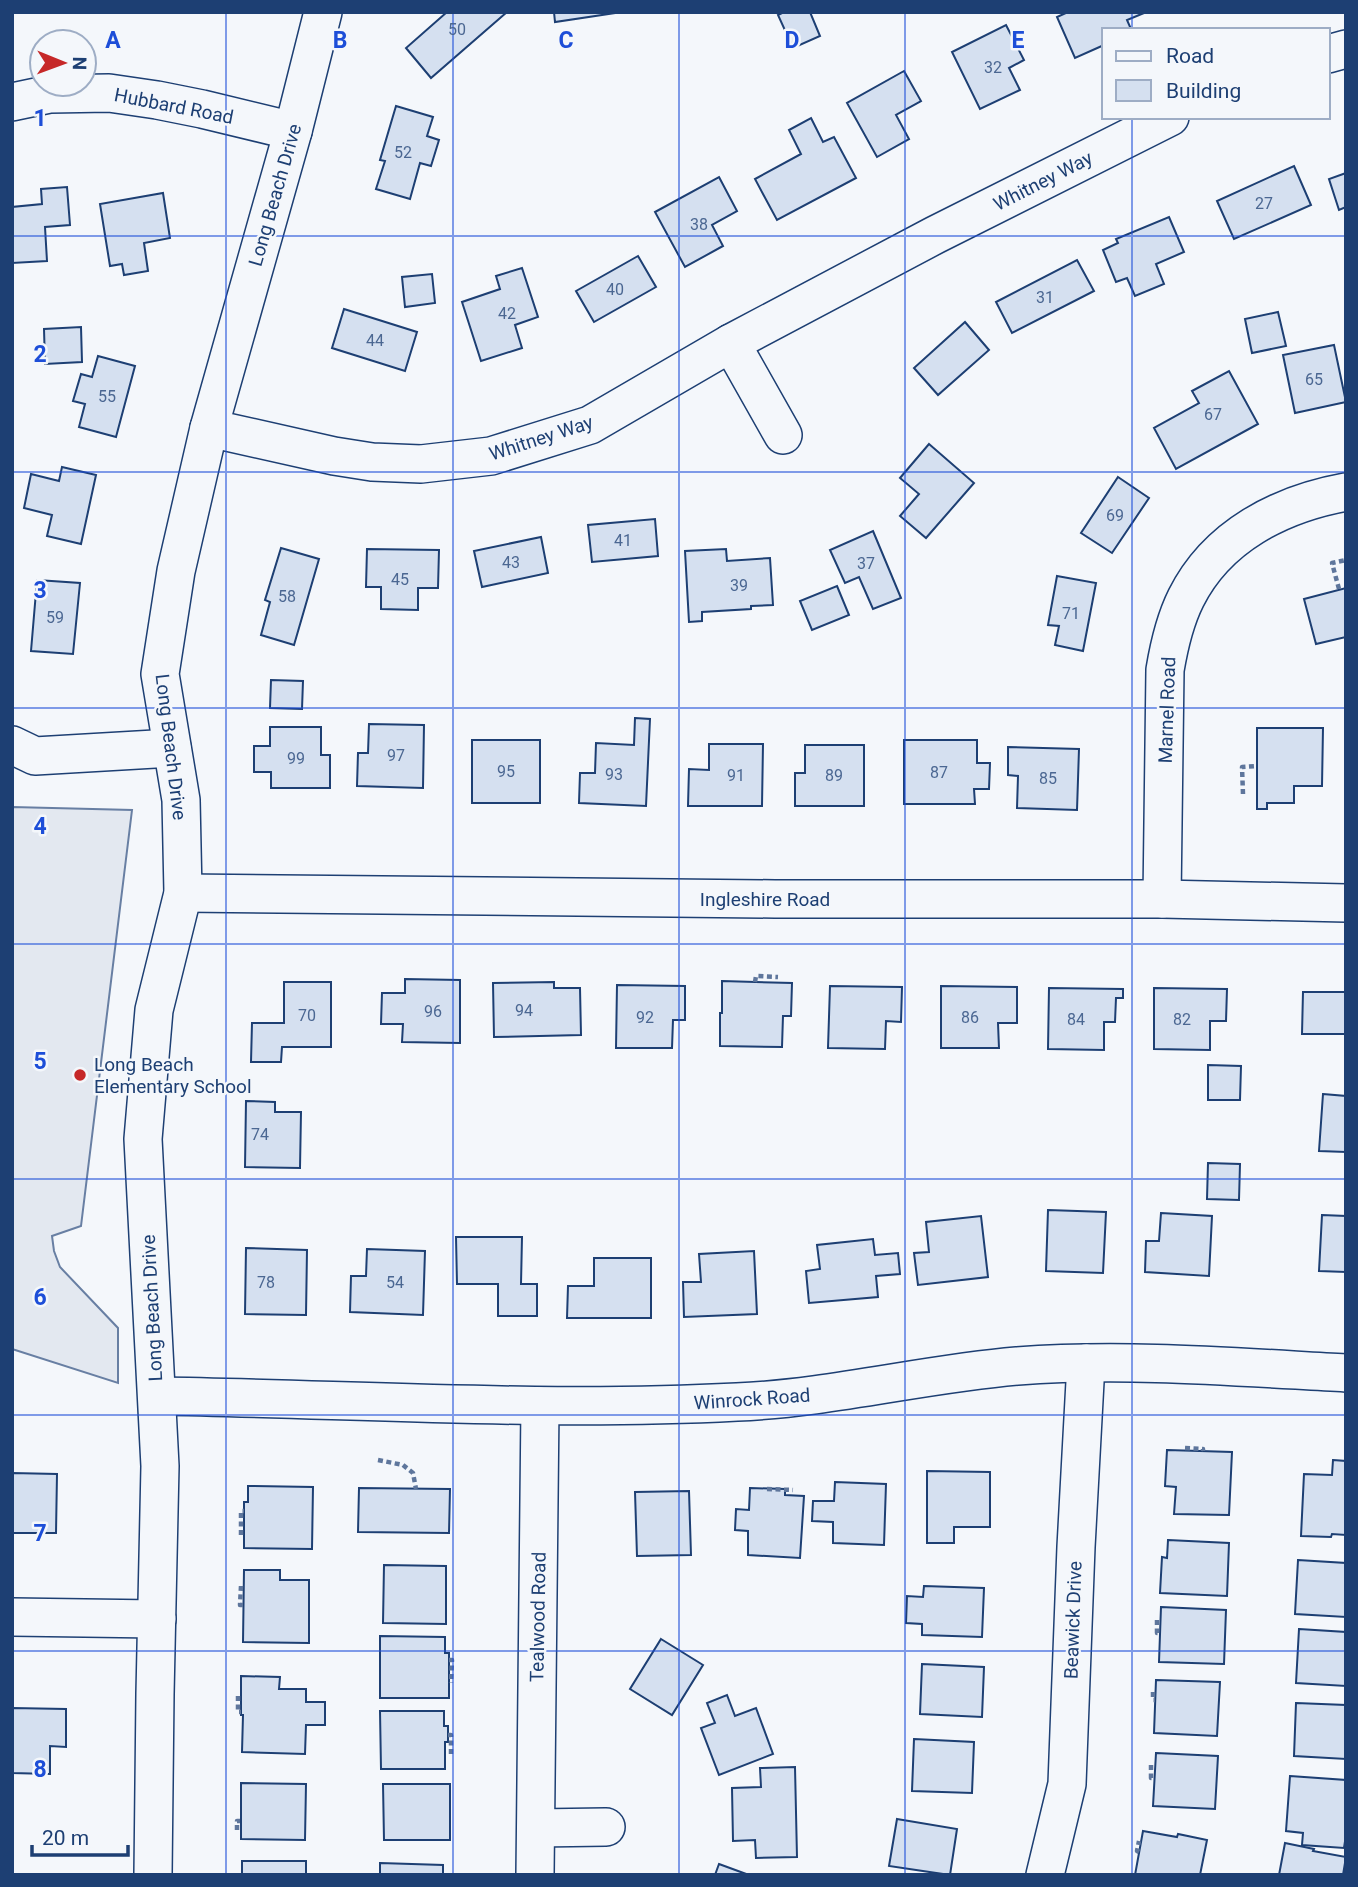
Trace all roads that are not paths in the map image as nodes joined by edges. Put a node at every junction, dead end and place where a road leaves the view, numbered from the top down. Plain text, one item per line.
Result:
1 (323, 12) edge
2 (12, 102) edge
3 (1166, 119) edge
4 (293, 131) junction
5 (731, 343) junction
6 (209, 428) junction
7 (783, 435) dead end
8 (1346, 492) edge
9 (12, 745) edge
10 (172, 748) junction
11 (183, 893) junction
12 (1162, 899) junction
13 (1346, 903) edge
14 (1086, 1363) junction
15 (1346, 1373) edge
16 (157, 1396) junction
17 (541, 1406) junction
18 (12, 1617) edge
19 (157, 1619) junction
20 (606, 1827) dead end
21 (536, 1828) junction
22 (153, 1875) edge
23 (535, 1875) edge
24 (1045, 1875) edge

1 - 4 street, Long Beach Drive
2 - 4 street, Hubbard Road
3 - 5 street, Whitney Way
4 - 6 street, Long Beach Drive
5 - 6 street, Whitney Way
5 - 7 street
6 - 10 street, Long Beach Drive
8 - 12 street, Marnel Road
9 - 10 street
10 - 11 street, Long Beach Drive
11 - 12 street, Ingleshire Road
11 - 16 street, Long Beach Drive
12 - 13 street, Ingleshire Road
14 - 15 street, Winrock Road
14 - 17 street, Winrock Road
14 - 24 street, Beawick Drive
16 - 17 street, Winrock Road
16 - 19 street, Long Beach Drive
17 - 21 street, Tealwood Road
18 - 19 street
19 - 22 street, Long Beach Drive
20 - 21 street
21 - 23 street, Tealwood Road

